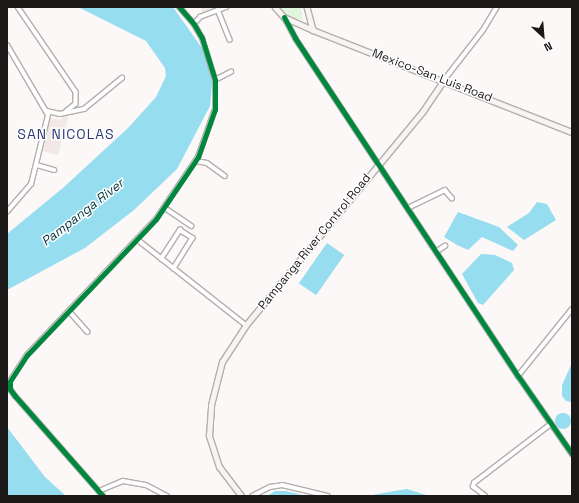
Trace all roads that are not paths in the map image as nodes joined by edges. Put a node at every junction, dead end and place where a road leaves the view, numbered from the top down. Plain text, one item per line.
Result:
1 (18, 7) edge
2 (179, 7) edge
3 (226, 7) edge
4 (275, 7) edge
5 (307, 7) edge
6 (497, 7) edge
7 (218, 10) junction
8 (284, 17) junction
9 (194, 24) junction
10 (313, 30) junction
11 (230, 40) dead end
12 (7, 45) edge
13 (231, 72) dead end
14 (122, 78) dead end
15 (215, 80) junction
16 (444, 80) junction
17 (47, 111) junction
18 (66, 112) junction
19 (572, 132) edge
20 (196, 161) junction
21 (378, 164) junction
22 (37, 165) junction
23 (54, 170) dead end
24 (225, 176) dead end
25 (452, 198) dead end
26 (165, 208) junction
27 (408, 208) junction
28 (7, 212) edge
29 (192, 226) dead end
30 (138, 240) junction
31 (445, 246) dead end
32 (436, 252) junction
33 (161, 259) junction
34 (174, 269) junction
35 (572, 309) edge
36 (69, 311) junction
37 (246, 325) junction
38 (88, 332) dead end
39 (518, 376) junction
40 (551, 424) junction
41 (572, 454) edge
42 (99, 491) junction
43 (103, 496) edge
44 (167, 496) edge
45 (241, 496) edge
46 (252, 496) edge
47 (328, 496) edge
48 (484, 496) edge

1 - 18 street
2 - 9 street
3 - 7 street
4 - 8 main road
5 - 10 main road
6 - 16 street, Pampanga River Control Road
7 - 9 street
7 - 11 street
8 - 10 main road, Mexico-San Luis Road
8 - 21 street
9 - 15 street
10 - 16 main road, Mexico-San Luis Road
12 - 17 street
13 - 15 street
14 - 18 street
15 - 20 street
16 - 19 main road, Mexico-San Luis Road
16 - 21 main road, Pampanga River Control Road
17 - 18 street
17 - 22 street
20 - 24 street
20 - 26 street
21 - 27 street
21 - 37 main road, Pampanga River Control Road
22 - 23 street
22 - 28 street
25 - 27 street
26 - 29 street
26 - 30 street
27 - 32 street
30 - 33 street
30 - 36 street
31 - 32 street
32 - 39 street
33 - 34 street
33 - 34 street
34 - 37 street
35 - 39 street
36 - 38 street
36 - 42 street
37 - 45 main road, Pampanga River Control Road
39 - 40 street
40 - 41 street
40 - 48 street
42 - 43 street
42 - 44 street
46 - 47 street

